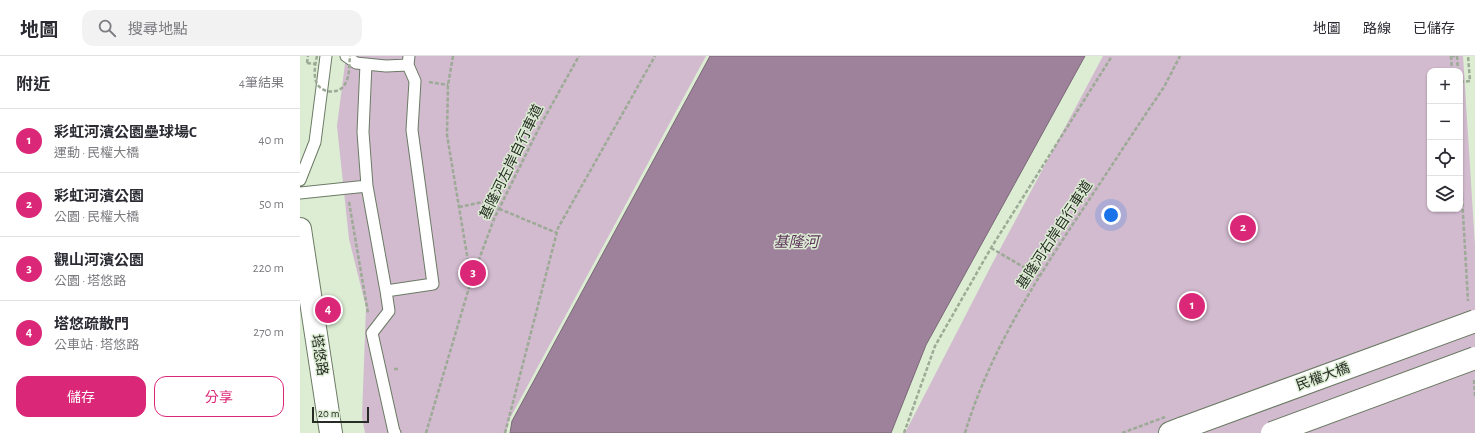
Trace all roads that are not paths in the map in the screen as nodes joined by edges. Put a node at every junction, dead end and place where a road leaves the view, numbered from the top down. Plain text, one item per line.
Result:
1 (326, 56) edge
2 (346, 56) edge
3 (408, 60) edge
4 (366, 64) junction
5 (300, 180) edge
6 (367, 186) junction
7 (300, 193) edge
8 (300, 229) edge
9 (386, 291) junction
10 (1472, 313) edge
11 (1474, 367) edge
12 (331, 433) edge
13 (396, 433) edge
14 (1170, 433) edge
15 (1272, 433) edge

1 - 5 lane
2 - 4 lane
3 - 4 lane
3 - 9 lane
4 - 6 lane
6 - 7 lane
6 - 9 lane
8 - 12 main road, 塔悠路
9 - 13 lane
10 - 14 main road, 民權大橋, bridge
11 - 15 main road, bridge

